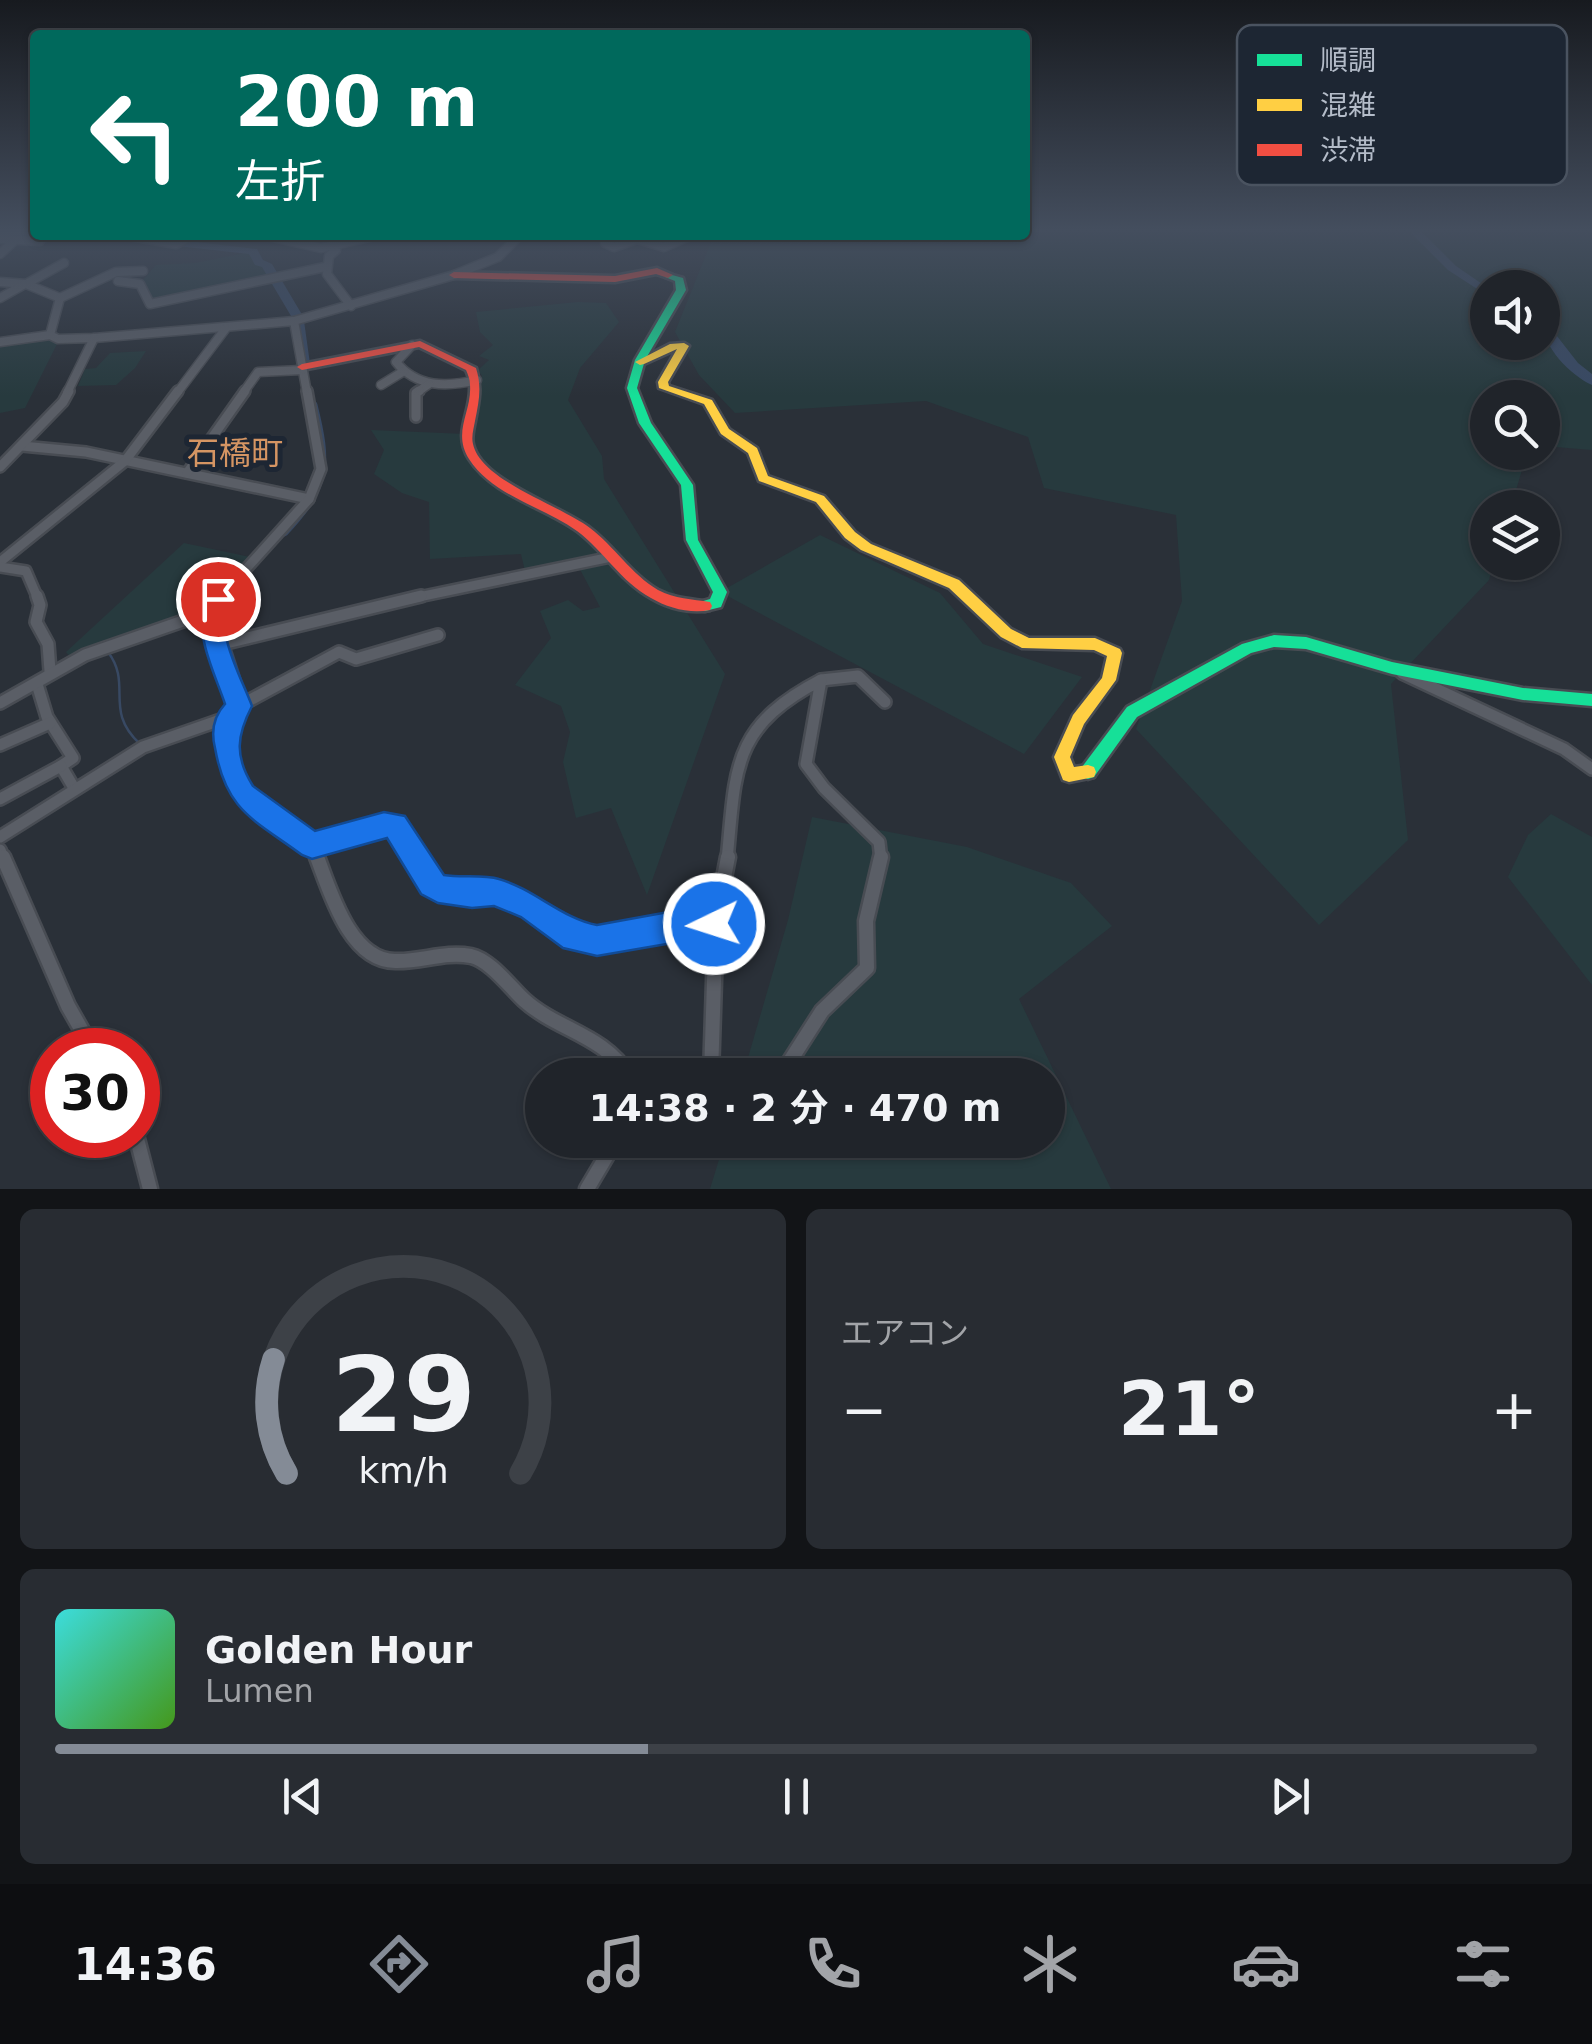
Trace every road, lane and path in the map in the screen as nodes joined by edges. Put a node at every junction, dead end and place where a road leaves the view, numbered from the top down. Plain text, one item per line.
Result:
1 (26, 284) edge
2 (89, 284) edge
3 (140, 284) edge
4 (242, 284) edge
5 (336, 284) edge
6 (425, 284) edge
7 (682, 284) edge
8 (60, 298) junction
9 (350, 306) junction
10 (294, 321) junction
11 (226, 328) junction
12 (50, 336) junction
13 (94, 338) junction
14 (0, 342) edge
15 (412, 345) junction
16 (640, 362) junction
17 (302, 368) junction
18 (404, 371) junction
19 (477, 380) junction
20 (429, 384) junction
21 (380, 385) dead end
22 (416, 416) dead end
23 (22, 446) junction
24 (125, 461) junction
25 (0, 467) edge
26 (186, 474) junction
27 (309, 499) junction
28 (611, 557) junction
29 (0, 565) edge
30 (212, 610) junction
31 (438, 635) dead end
32 (218, 645) junction
33 (1392, 668) junction
34 (50, 671) junction
35 (821, 680) junction
36 (37, 684) junction
37 (1592, 700) edge
38 (885, 702) dead end
39 (0, 703) edge
40 (239, 706) junction
41 (229, 717) junction
42 (50, 723) junction
43 (0, 745) edge
44 (61, 766) junction
45 (1592, 769) edge
46 (74, 788) junction
47 (0, 799) edge
48 (0, 837) edge
49 (312, 845) junction
50 (0, 850) edge
51 (714, 924) junction
52 (80, 1028) edge
53 (618, 1058) edge
54 (714, 1058) edge
55 (792, 1058) edge
56 (142, 1158) edge
57 (606, 1158) edge
58 (150, 1189) edge
59 (588, 1189) edge

1 - 8 street
2 - 8 street
3 - 4 street
5 - 9 street
6 - 9 street
7 - 16 street
8 - 12 street
9 - 10 street
10 - 11 street
10 - 17 street
11 - 13 street
11 - 24 street
12 - 13 street
12 - 14 street
13 - 23 street
15 - 17 street
15 - 18 street
15 - 19 street
16 - 28 street
16 - 33 street
17 - 26 street
17 - 27 street
18 - 20 street
18 - 21 street
19 - 20 street
19 - 28 street
20 - 22 street
23 - 24 street
23 - 25 street
24 - 26 street
24 - 29 street
26 - 27 street
27 - 30 street
28 - 32 street
29 - 34 street
30 - 32 street
30 - 34 street
31 - 40 street
32 - 40 street
33 - 37 street
33 - 45 street
34 - 36 street
35 - 38 street
35 - 51 street
35 - 55 street
36 - 39 street
36 - 42 street
40 - 41 street
41 - 46 street
41 - 49 street
42 - 43 street
42 - 44 street
44 - 46 street
44 - 47 street
46 - 48 street
49 - 51 street
49 - 53 street
50 - 52 street
51 - 54 street
56 - 58 street
57 - 59 street

